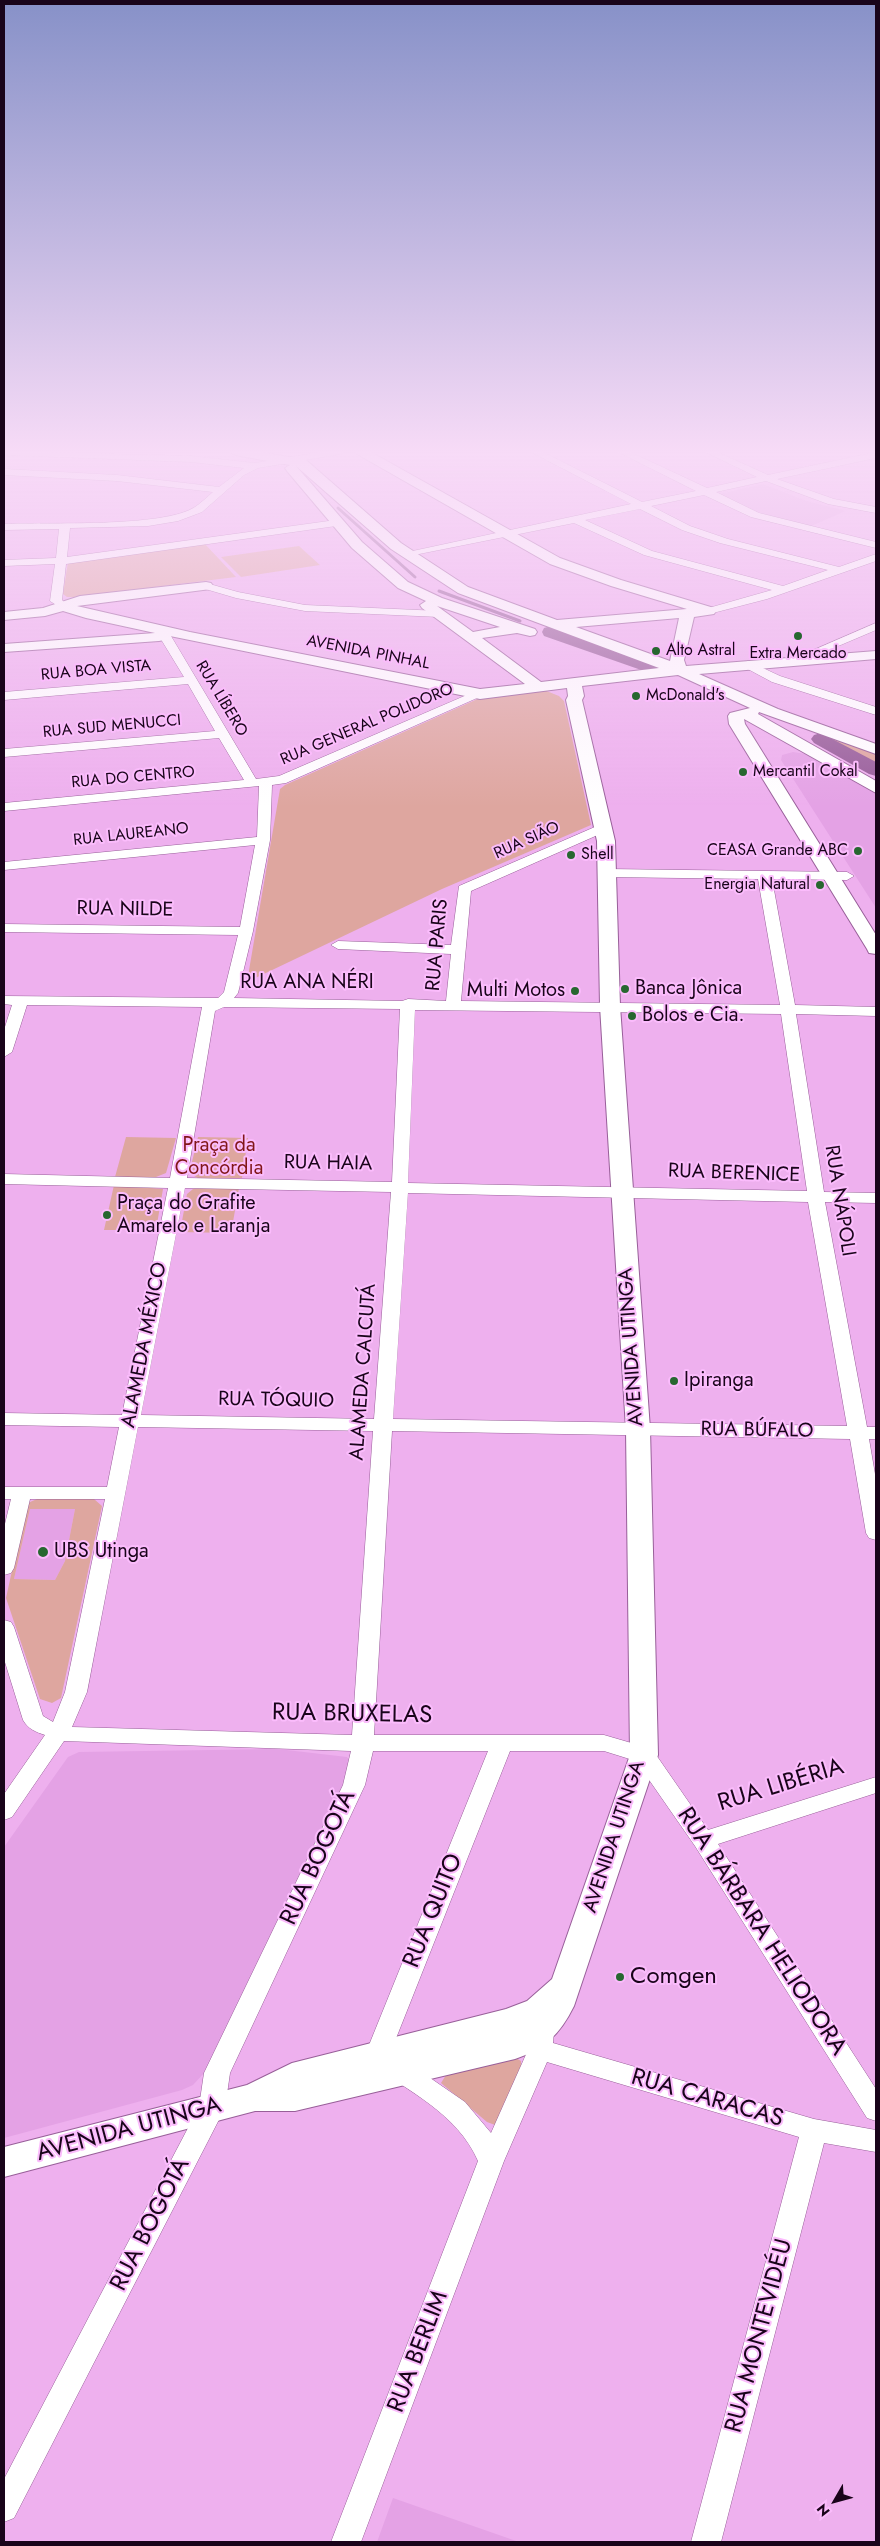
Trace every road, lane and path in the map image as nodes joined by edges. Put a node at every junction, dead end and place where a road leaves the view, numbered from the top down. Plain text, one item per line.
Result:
1 (61, 570) edge
2 (386, 570) edge
3 (430, 570) edge
4 (578, 570) edge
5 (710, 570) edge
6 (839, 570) edge
7 (435, 573) junction
8 (400, 582) junction
9 (206, 586) joint
10 (784, 590) junction
11 (61, 605) junction
12 (709, 611) junction
13 (440, 614) junction
14 (687, 614) junction
15 (4, 616) edge
16 (125, 622) junction
17 (876, 626) edge
18 (518, 628) junction
19 (548, 631) junction
20 (166, 634) junction
21 (473, 637) junction
22 (135, 639) junction
23 (4, 648) edge
24 (876, 656) edge
25 (609, 659) dead end
26 (792, 662) junction
27 (748, 665) junction
28 (722, 667) junction
29 (678, 670) junction
30 (649, 673) junction
31 (776, 679) junction
32 (191, 680) junction
33 (573, 681) junction
34 (536, 685) junction
35 (480, 694) junction
36 (4, 696) edge
37 (574, 700) junction
38 (876, 711) edge
39 (772, 712) junction
40 (744, 713) junction
41 (790, 719) junction
42 (742, 731) junction
43 (223, 734) junction
44 (783, 747) junction
45 (876, 749) edge
46 (4, 754) edge
47 (259, 783) junction
48 (876, 788) edge
49 (4, 807) edge
50 (604, 827) junction
51 (263, 840) junction
52 (4, 866) edge
53 (606, 873) junction
54 (764, 875) junction
55 (840, 876) junction
56 (464, 889) joint
57 (876, 924) edge
58 (4, 928) edge
59 (246, 931) junction
60 (338, 945) dead end
61 (876, 949) edge
62 (459, 950) junction
63 (4, 1000) edge
64 (21, 1000) junction
65 (223, 1002) junction
66 (408, 1003) junction
67 (453, 1004) junction
68 (610, 1006) junction
69 (788, 1009) junction
70 (876, 1011) edge
71 (4, 1052) edge
72 (4, 1179) edge
73 (178, 1181) junction
74 (400, 1187) junction
75 (621, 1192) junction
76 (816, 1197) junction
77 (876, 1198) edge
78 (4, 1419) edge
79 (130, 1421) junction
80 (383, 1425) junction
81 (638, 1429) junction
82 (868, 1433) edge
83 (13, 1493) edge
84 (116, 1493) junction
85 (876, 1533) edge
86 (4, 1568) edge
87 (4, 1627) edge
88 (59, 1732) junction
89 (361, 1742) junction
90 (502, 1743) junction
91 (644, 1755) junction
92 (876, 1785) edge
93 (4, 1811) edge
94 (703, 1840) junction
95 (566, 1986) junction
96 (541, 2041) junction
97 (388, 2063) junction
98 (212, 2108) junction
99 (876, 2110) edge
100 (814, 2130) junction
101 (876, 2141) edge
102 (491, 2161) junction
103 (4, 2162) edge
104 (4, 2508) edge
105 (346, 2542) edge
106 (706, 2542) edge

1 - 11 street
2 - 8 main road
3 - 7 main road
4 - 12 main road
5 - 10 street
6 - 10 street
7 - 8 main road
7 - 19 main road
8 - 13 main road
8 - 18 main road
9 - 11 main road
9 - 13 street
10 - 12 street
11 - 15 main road
11 - 16 main road
12 - 14 main road
13 - 21 main road
14 - 19 main road
14 - 29 main road
16 - 20 main road
16 - 22 main road
17 - 26 street
18 - 19 main road
18 - 21 main road
19 - 29 main road
20 - 22 main road, AVENIDA PINHAL
20 - 32 street, RUA LÍBERO
20 - 35 main road, AVENIDA PINHAL
21 - 34 main road
22 - 23 main road, AVENIDA PINHAL
24 - 26 main road
25 - 30 main road
26 - 27 main road
27 - 28 main road
27 - 31 street
28 - 29 main road
28 - 31 street
29 - 30 main road
29 - 39 main road
30 - 33 main road
30 - 40 main road
31 - 38 street
32 - 36 street, RUA BOA VISTA
32 - 43 street, RUA LÍBERO
33 - 34 main road
33 - 37 main road, AVENIDA UTINGA
34 - 35 main road
34 - 37 main road
35 - 47 street, RUA GENERAL POLIDORO
37 - 50 main road, AVENIDA UTINGA
39 - 40 main road
39 - 41 main road
40 - 42 main road
40 - 44 main road
41 - 44 main road
41 - 45 main road
42 - 44 main road
42 - 55 main road
43 - 46 street, RUA SUD MENUCCI
43 - 47 street, RUA LÍBERO
44 - 48 main road
44 - 55 main road
47 - 49 street, RUA DO CENTRO
47 - 51 street, ALAMEDA MÉXICO
50 - 53 main road, AVENIDA UTINGA
50 - 56 street, RUA SIÃO
51 - 52 street, RUA LAUREANO
51 - 59 street, ALAMEDA MÉXICO
53 - 54 street
53 - 68 main road, AVENIDA UTINGA
54 - 55 street
54 - 69 street, RUA NÁPOLI
55 - 57 main road
55 - 61 main road
56 - 62 street, RUA PARIS
58 - 59 street, RUA NILDE
59 - 65 street, ALAMEDA MÉXICO
60 - 62 street
62 - 67 street, RUA PARIS
63 - 64 street, RUA ANA NÉRI
64 - 65 street, RUA ANA NÉRI
64 - 71 street
65 - 66 street, RUA ANA NÉRI
65 - 73 street, ALAMEDA MÉXICO
66 - 67 street, RUA ANA NÉRI
66 - 74 street, ALAMEDA CALCUTÁ
67 - 68 street, RUA ANA NÉRI
68 - 69 street, RUA ANA NÉRI
68 - 75 main road, AVENIDA UTINGA
69 - 70 street, RUA ANA NÉRI
69 - 76 street, RUA NÁPOLI
72 - 73 street, RUA HAIA
73 - 74 street, RUA HAIA
73 - 79 street, ALAMEDA MÉXICO
74 - 75 street, RUA HAIA
74 - 80 street, ALAMEDA CALCUTÁ
75 - 76 street, RUA BERENICE
75 - 81 main road, AVENIDA UTINGA
76 - 77 street, RUA BERENICE
76 - 82 street, RUA NÁPOLI
78 - 79 street, RUA TÓQUIO
79 - 80 street, RUA TÓQUIO
79 - 84 street, ALAMEDA MÉXICO
80 - 81 street, RUA TÓQUIO
80 - 89 street, ALAMEDA CALCUTÁ
81 - 82 street, RUA BÚFALO
81 - 91 main road, AVENIDA UTINGA
82 - 85 street, RUA NÁPOLI
83 - 84 street
83 - 86 street
84 - 88 street, ALAMEDA MÉXICO
87 - 88 street, RUA BRUXELAS
88 - 89 street, RUA BRUXELAS
88 - 93 street, ALAMEDA MÉXICO
89 - 90 street, RUA BRUXELAS
89 - 98 street, RUA BOGOTÁ
90 - 91 street, RUA BRUXELAS
90 - 97 street, RUA QUITO
91 - 94 street, RUA BÁRBARA HELIODORA
91 - 95 main road, AVENIDA UTINGA
92 - 94 street, RUA LIBÉRIA
94 - 99 street, RUA BÁRBARA HELIODORA
95 - 96 main road, AVENIDA UTINGA
95 - 97 main road, AVENIDA UTINGA
96 - 97 main road, AVENIDA UTINGA
96 - 100 street, RUA CARACAS
96 - 102 street, RUA BERLIM
97 - 98 main road, AVENIDA UTINGA
97 - 102 street
98 - 103 main road, AVENIDA UTINGA
98 - 104 street, RUA BOGOTÁ
100 - 101 street, RUA CARACAS
100 - 106 street, RUA MONTEVIDÉU
102 - 105 street, RUA BERLIM

